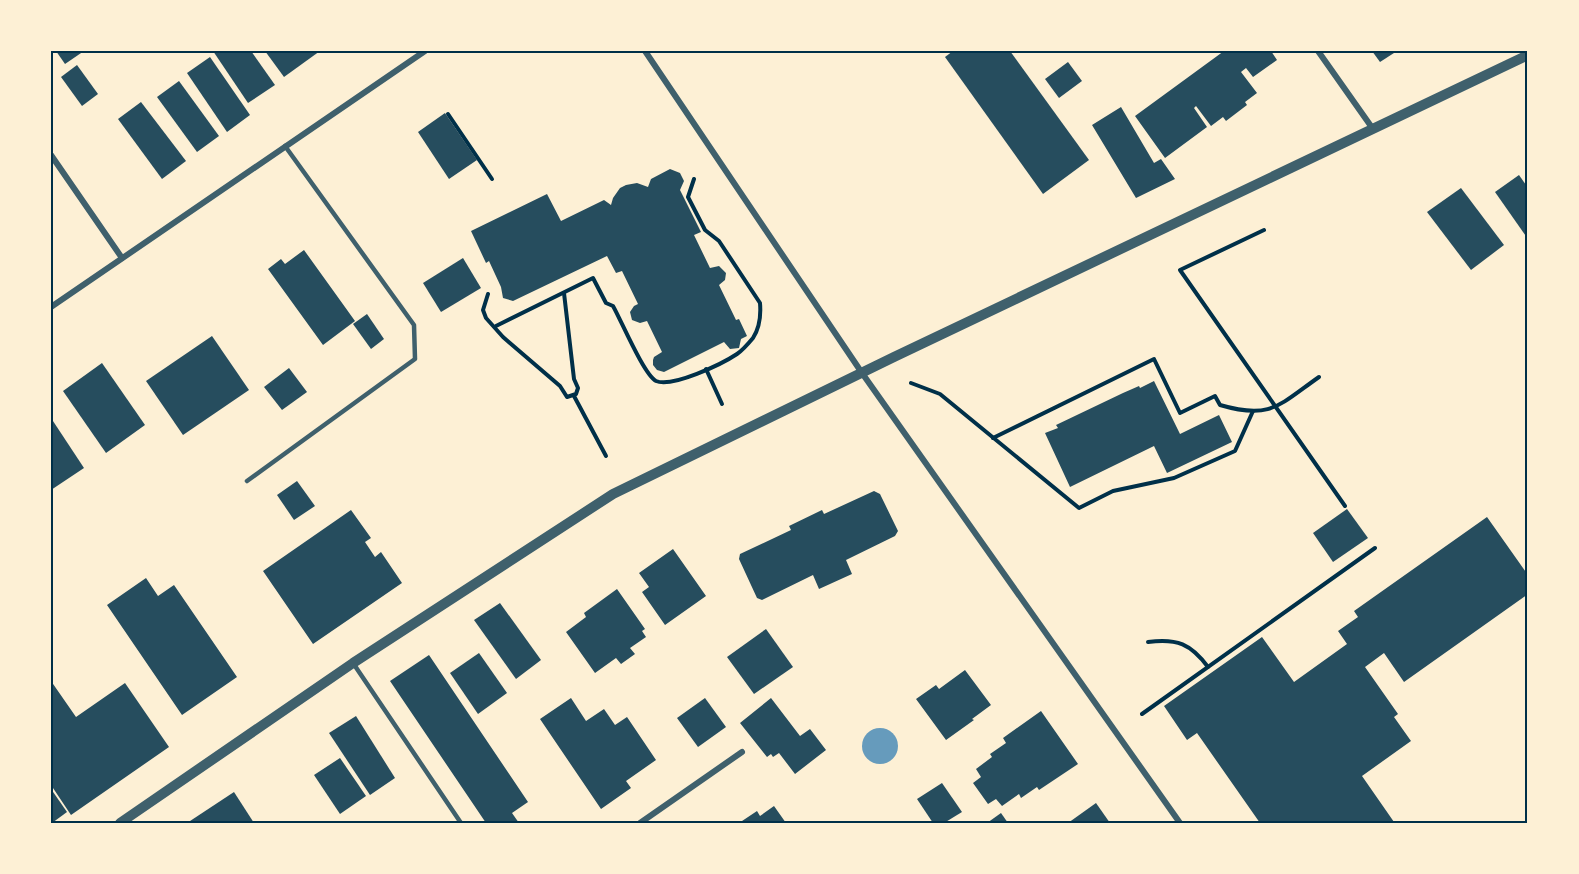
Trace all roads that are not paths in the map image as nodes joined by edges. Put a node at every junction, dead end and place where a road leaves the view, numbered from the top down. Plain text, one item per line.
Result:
1 (424, 51) edge
2 (645, 51) edge
3 (1318, 51) edge
4 (1528, 55) edge
5 (1373, 129) junction
6 (285, 146) junction
7 (51, 155) edge
8 (122, 258) junction
9 (51, 307) edge
10 (862, 373) junction
11 (247, 481) dead end
12 (353, 663) junction
13 (742, 752) dead end
14 (120, 823) edge
15 (461, 823) edge
16 (640, 823) edge
17 (1180, 823) edge

1 - 6 street
2 - 10 street
3 - 5 street
4 - 5 street
5 - 10 street
6 - 8 street
6 - 11 lane
7 - 8 street
8 - 9 street
10 - 12 street
10 - 17 street
12 - 14 street
12 - 15 lane
13 - 16 street

